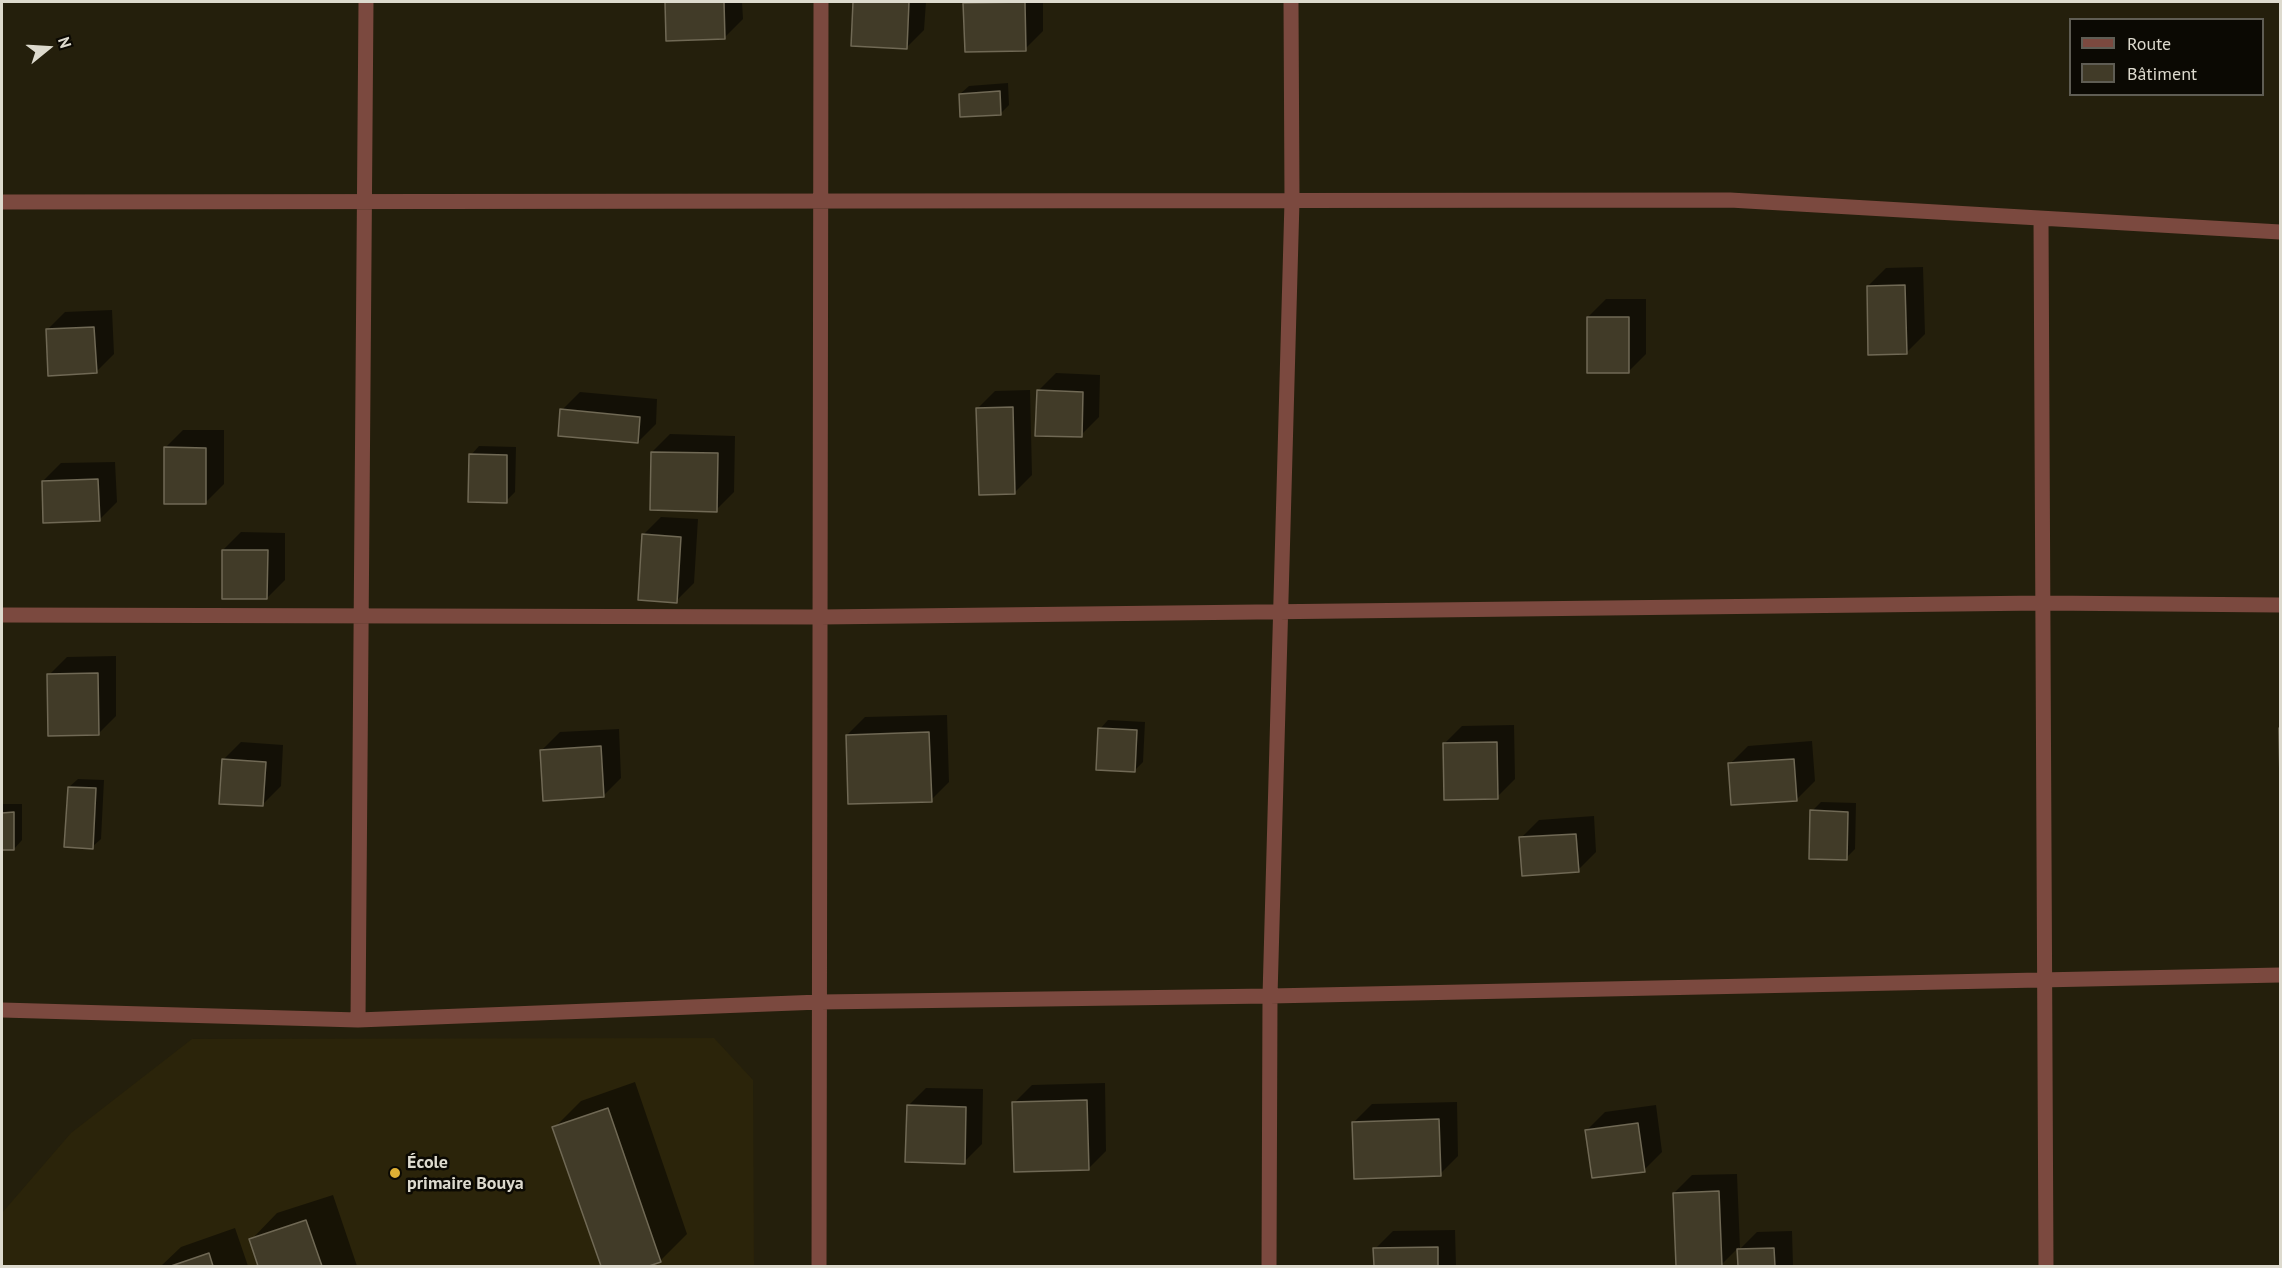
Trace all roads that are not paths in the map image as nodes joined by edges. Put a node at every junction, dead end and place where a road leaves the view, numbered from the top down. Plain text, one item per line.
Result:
1 (366, 2) edge
2 (821, 2) edge
3 (1291, 2) edge
4 (367, 201) junction
5 (821, 201) junction
6 (1292, 201) junction
7 (2, 202) edge
8 (2041, 219) junction
9 (2280, 232) edge
10 (2043, 603) junction
11 (2280, 604) edge
12 (1280, 613) junction
13 (2, 615) edge
14 (362, 617) junction
15 (820, 617) junction
16 (2280, 975) edge
17 (2046, 979) junction
18 (1270, 996) junction
19 (820, 1002) junction
20 (2, 1011) edge
21 (358, 1020) junction
22 (819, 1266) edge
23 (1269, 1266) edge
24 (2046, 1266) edge

1 - 4 street
2 - 5 street
3 - 6 street
4 - 5 street
4 - 7 street
4 - 14 street
5 - 6 street
5 - 15 street
6 - 8 street
6 - 12 street
8 - 9 street
8 - 10 street
10 - 11 street
10 - 12 street
10 - 17 street
12 - 15 street
12 - 18 street
13 - 14 street
14 - 15 street
14 - 21 street
15 - 19 street
16 - 17 street
17 - 18 street
17 - 24 street
18 - 19 street
18 - 23 street
19 - 21 street
19 - 22 street
20 - 21 street

